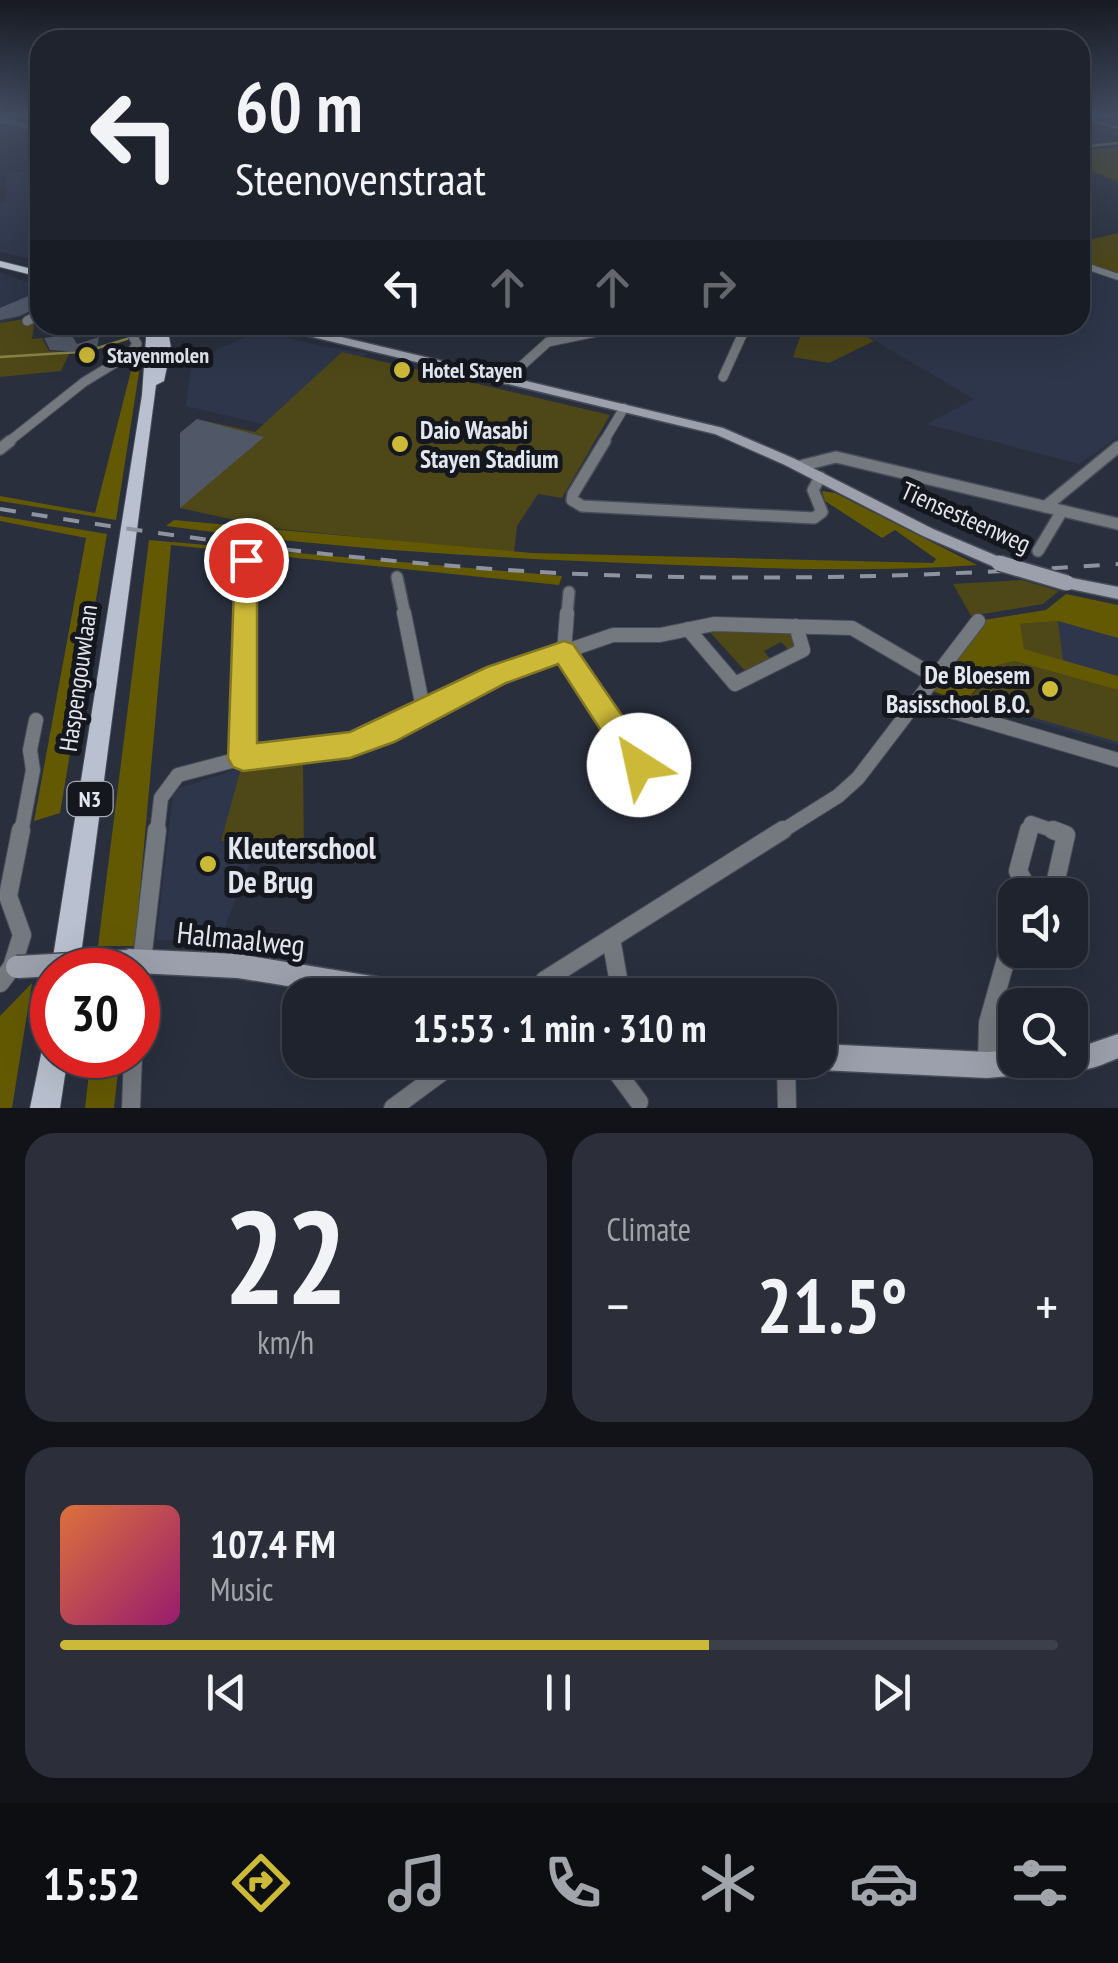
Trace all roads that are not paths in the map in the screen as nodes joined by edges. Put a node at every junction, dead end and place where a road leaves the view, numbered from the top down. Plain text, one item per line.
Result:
1 (0, 261) edge
2 (1090, 267) edge
3 (30, 268) edge
4 (1118, 277) edge
5 (30, 319) edge
6 (27, 321) dead end
7 (132, 335) edge
8 (142, 335) edge
9 (154, 335) edge
10 (160, 335) edge
11 (308, 335) edge
12 (318, 335) edge
13 (581, 335) edge
14 (742, 335) edge
15 (354, 344) junction
16 (150, 353) junction
17 (130, 354) junction
18 (722, 377) dead end
19 (506, 380) junction
20 (63, 381) dead end
21 (72, 391) junction
22 (150, 395) junction
23 (624, 408) junction
24 (1118, 447) edge
25 (0, 449) edge
26 (800, 466) junction
27 (820, 476) junction
28 (1045, 507) junction
29 (1062, 511) junction
30 (1118, 524) edge
31 (1038, 551) dead end
32 (246, 560) dead end
33 (397, 577) dead end
34 (569, 592) dead end
35 (1118, 593) edge
36 (978, 621) dead end
37 (796, 626) junction
38 (688, 629) junction
39 (564, 652) junction
40 (934, 676) junction
41 (917, 701) junction
42 (424, 713) junction
43 (36, 720) dead end
44 (243, 758) junction
45 (1118, 760) edge
46 (662, 798) dead end
47 (611, 938) junction
48 (68, 948) edge
49 (138, 948) edge
50 (160, 964) edge
51 (1004, 968) edge
52 (7, 971) edge
53 (311, 978) edge
54 (548, 978) edge
55 (618, 978) edge
56 (1118, 1046) edge
57 (1088, 1056) edge
58 (837, 1057) edge
59 (998, 1064) edge
60 (987, 1065) junction
61 (50, 1078) edge
62 (132, 1078) edge
63 (434, 1078) edge
64 (621, 1078) edge
65 (786, 1078) edge
66 (639, 1102) dead end
67 (45, 1108) edge
68 (131, 1108) edge
69 (393, 1108) edge
70 (787, 1108) edge

1 - 3 main road
2 - 4 street
5 - 6 street
7 - 17 street
8 - 16 main road
9 - 16 main road, Haspengouwlaan / N3
10 - 22 main road, Haspengouwlaan / N3
11 - 15 main road, Tiensesteenweg
12 - 15 main road, Tiensesteenweg
13 - 19 street
14 - 18 street
15 - 19 main road, Tiensesteenweg
16 - 17 street
16 - 22 main road, Haspengouwlaan / N3
17 - 21 street
19 - 23 main road, Tiensesteenweg
20 - 21 street
21 - 25 street
22 - 48 main road, Haspengouwlaan / N3
23 - 26 main road, Tiensesteenweg
23 - 27 street
24 - 28 street
26 - 27 main road, Tiensesteenweg
26 - 28 street, Tiensesteenweg
27 - 35 main road, Tiensesteenweg, bridge
28 - 29 street, Tiensesteenweg
29 - 30 street, Tiensesteenweg
29 - 31 street, Tiensesteenweg
32 - 44 street
33 - 42 street
34 - 39 street
36 - 40 street
37 - 38 street
37 - 38 street
37 - 40 street
38 - 39 street
39 - 42 street
39 - 46 street
40 - 41 street
41 - 45 street
41 - 47 street
42 - 44 street
43 - 52 street
44 - 49 street
47 - 54 street
47 - 55 street
50 - 53 main road, Halmaalweg
51 - 60 street
56 - 57 main road
58 - 60 main road
59 - 60 main road
61 - 67 main road
62 - 68 street
63 - 69 street
64 - 66 street
65 - 70 street

